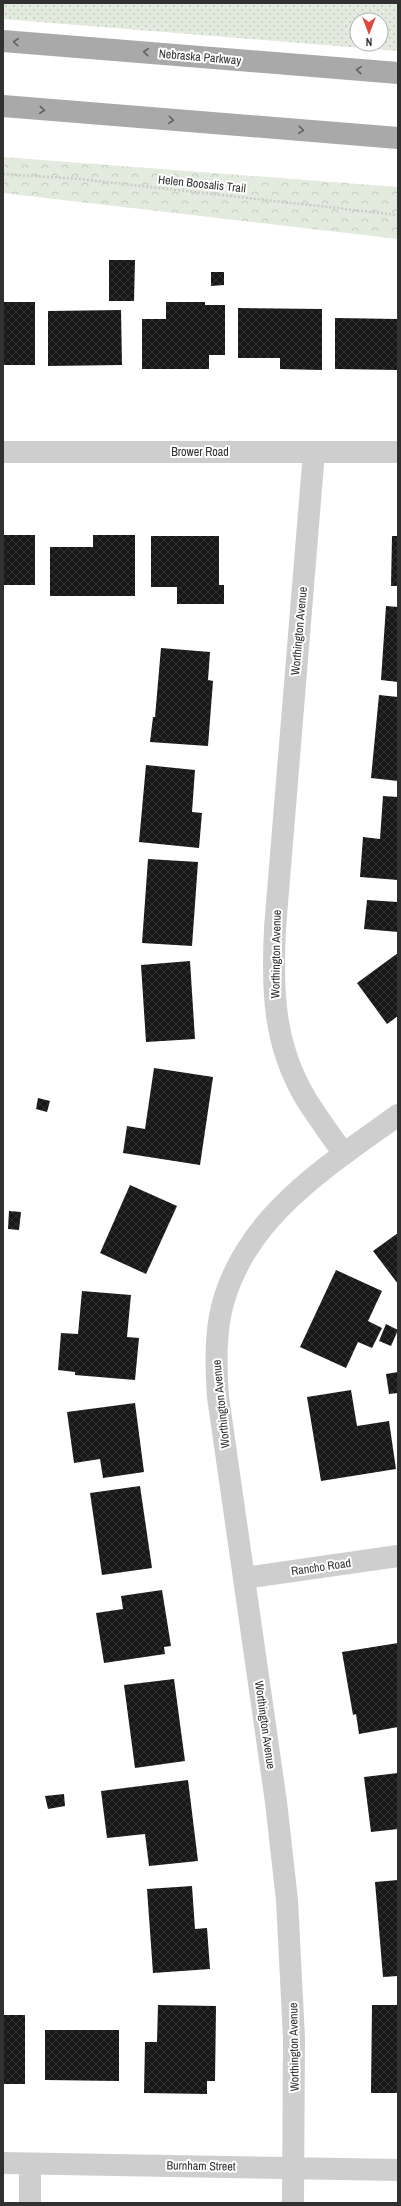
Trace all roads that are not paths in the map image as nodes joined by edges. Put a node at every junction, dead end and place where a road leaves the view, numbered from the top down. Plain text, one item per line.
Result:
1 (3, 41) edge
2 (398, 73) edge
3 (3, 106) edge
4 (398, 138) edge
5 (3, 452) edge
6 (314, 452) junction
7 (398, 452) edge
8 (398, 1115) edge
9 (344, 1154) junction
10 (398, 1556) edge
11 (244, 1578) junction
12 (3, 2163) edge
13 (30, 2164) junction
14 (294, 2168) junction
15 (398, 2170) edge
16 (30, 2203) edge
17 (294, 2203) edge

2 -> 1 main road, Nebraska Parkway
3 -> 4 main road
5 - 6 street, Brower Road
6 - 7 street, Brower Road
6 - 9 street, Worthington Avenue
8 - 9 street
9 - 11 street, Worthington Avenue
10 - 11 street, Rancho Road
11 - 14 street, Worthington Avenue
12 - 13 street, Burnham Street
13 - 14 street, Burnham Street
13 - 16 street
14 - 15 street, Burnham Street
14 - 17 street, Worthington Avenue

